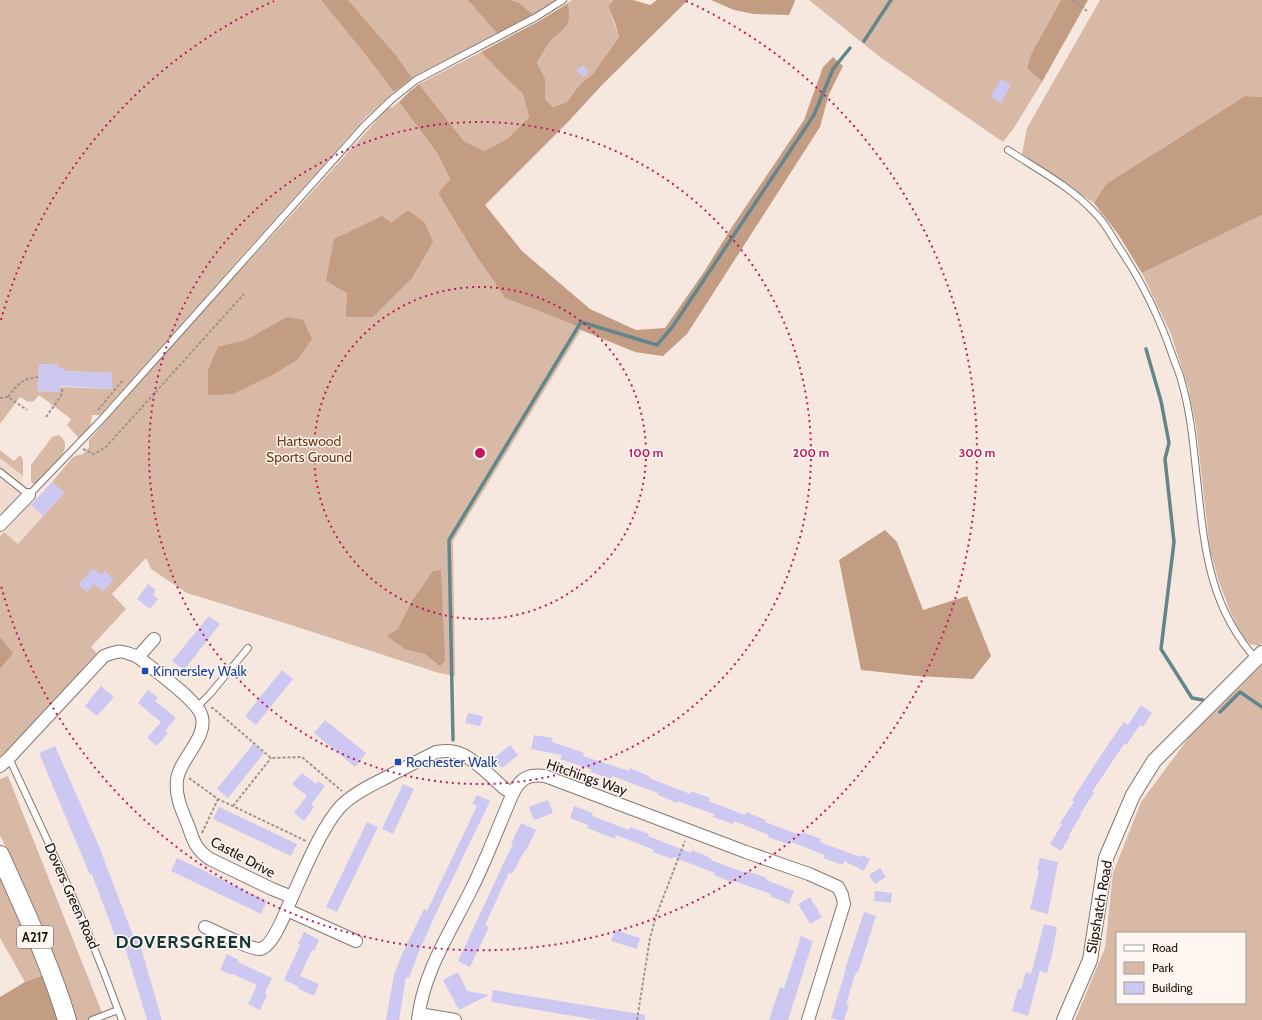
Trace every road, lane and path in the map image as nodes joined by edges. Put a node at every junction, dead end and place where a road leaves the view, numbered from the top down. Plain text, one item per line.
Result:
1 (563, 0) edge
2 (1073, 0) edge
3 (1087, 11) dead end
4 (1008, 150) dead end
5 (244, 294) dead end
6 (38, 377) dead end
7 (63, 387) dead end
8 (8, 397) junction
9 (0, 398) edge
10 (27, 410) dead end
11 (46, 417) dead end
12 (77, 445) junction
13 (0, 472) edge
14 (29, 495) junction
15 (1, 522) edge
16 (154, 639) dead end
17 (248, 648) dead end
18 (1259, 656) edge
19 (138, 657) junction
20 (197, 706) junction
21 (271, 758) junction
22 (4, 762) edge
23 (179, 771) junction
24 (513, 793) junction
25 (350, 798) junction
26 (218, 799) junction
27 (233, 806) junction
28 (689, 830) junction
29 (194, 842) junction
30 (316, 846) junction
31 (0, 855) edge
32 (292, 897) junction
33 (287, 910) junction
34 (205, 927) dead end
35 (356, 941) dead end
36 (118, 1010) junction
37 (418, 1017) edge
38 (67, 1020) edge
39 (92, 1020) edge
40 (122, 1020) edge
41 (455, 1020) edge
42 (637, 1020) edge
43 (808, 1020) edge
44 (1064, 1020) edge

1 - 12 lane
2 - 3 path
4 - 18 lane
5 - 12 path
6 - 8 path
7 - 11 path
8 - 9 path
8 - 10 path
12 - 14 lane
13 - 14 lane
14 - 15 street
16 - 19 street
17 - 20 lane
18 - 44 street, Slipshatch Road
19 - 20 street
19 - 22 street
20 - 21 path
20 - 23 street, Castle Drive
21 - 25 path
21 - 27 path
22 - 36 lane, Dovers Green Road
23 - 26 path
23 - 29 street, Castle Drive
24 - 25 street
24 - 28 street, Hitchings Way
24 - 37 street, Hitchings Way
25 - 30 street
26 - 27 path
26 - 29 path
27 - 30 path
28 - 42 path
28 - 43 street, Hitchings Way
29 - 32 street, Castle Drive
30 - 32 street
31 - 38 main road, A217
32 - 33 street
33 - 34 street
33 - 35 street
36 - 39 lane
36 - 40 lane, Dovers Green Road
37 - 41 street

